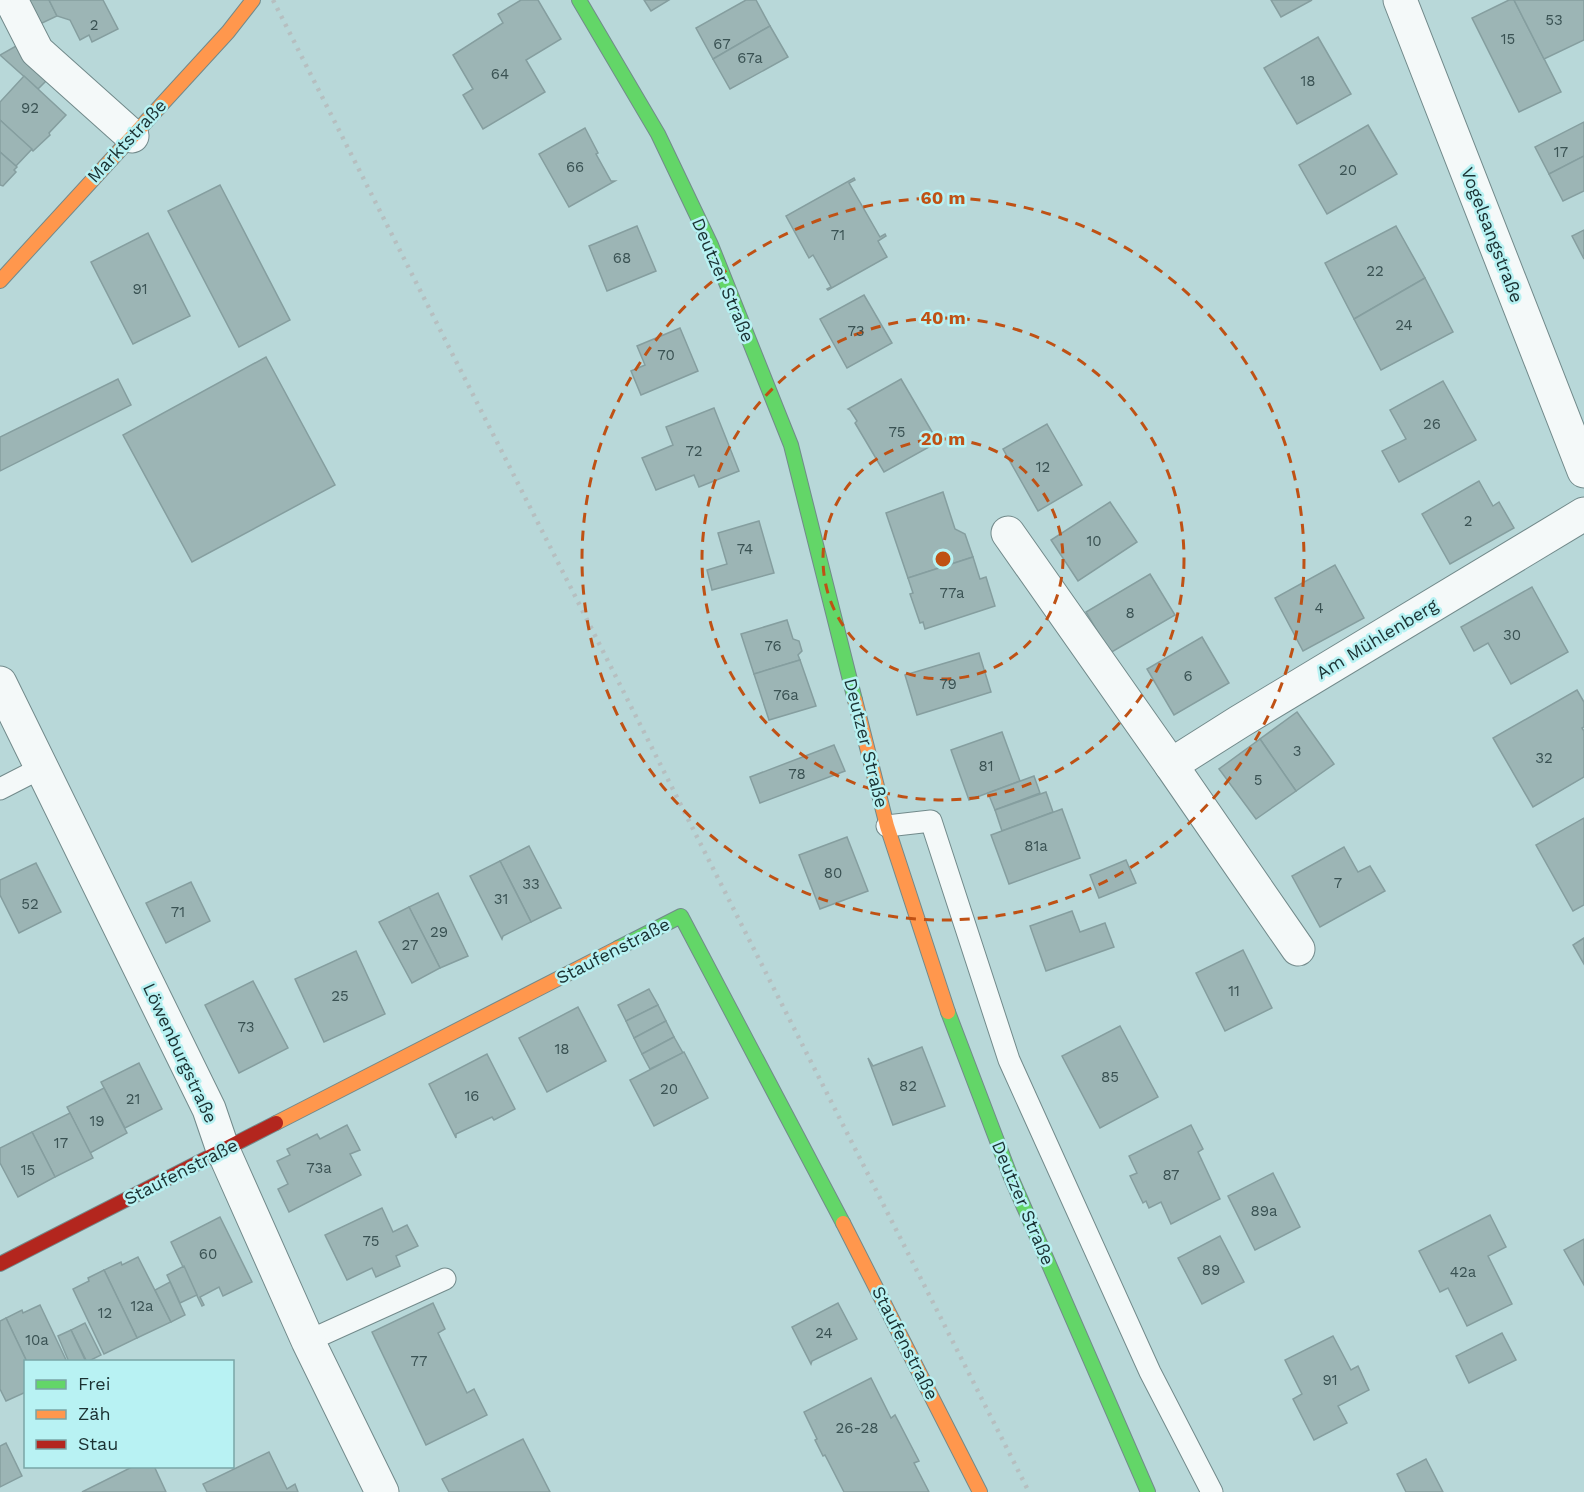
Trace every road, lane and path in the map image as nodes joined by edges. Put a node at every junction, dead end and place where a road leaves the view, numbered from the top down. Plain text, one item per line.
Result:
1 (11, 0) edge
2 (253, 0) edge
3 (579, 0) edge
4 (1400, 0) edge
5 (132, 136) junction
6 (0, 280) edge
7 (1584, 471) edge
8 (1584, 514) edge
9 (1008, 532) dead end
10 (0, 683) edge
11 (1171, 765) junction
12 (41, 768) junction
13 (0, 789) edge
14 (887, 826) junction
15 (1298, 949) dead end
16 (223, 1150) junction
17 (0, 1264) edge
18 (445, 1279) dead end
19 (308, 1341) junction
20 (382, 1492) edge
21 (981, 1492) edge
22 (1148, 1492) edge
23 (1212, 1492) edge

1 - 5 street
2 - 5 street, Marktstraße
3 - 14 street, Deutzer Straße
4 - 7 street, Vogelsangstraße
5 - 6 street, Marktstraße
8 - 11 street, Am Mühlenberg
9 - 11 street
10 - 12 street, Löwenburgstraße
11 - 15 street
12 - 13 lane
12 - 16 street, Löwenburgstraße
14 - 22 street, Deutzer Straße
14 - 23 lane
16 - 17 street, Staufenstraße
16 - 19 street, Löwenburgstraße
16 - 21 street, Staufenstraße
18 - 19 lane
19 - 20 street, Löwenburgstraße

